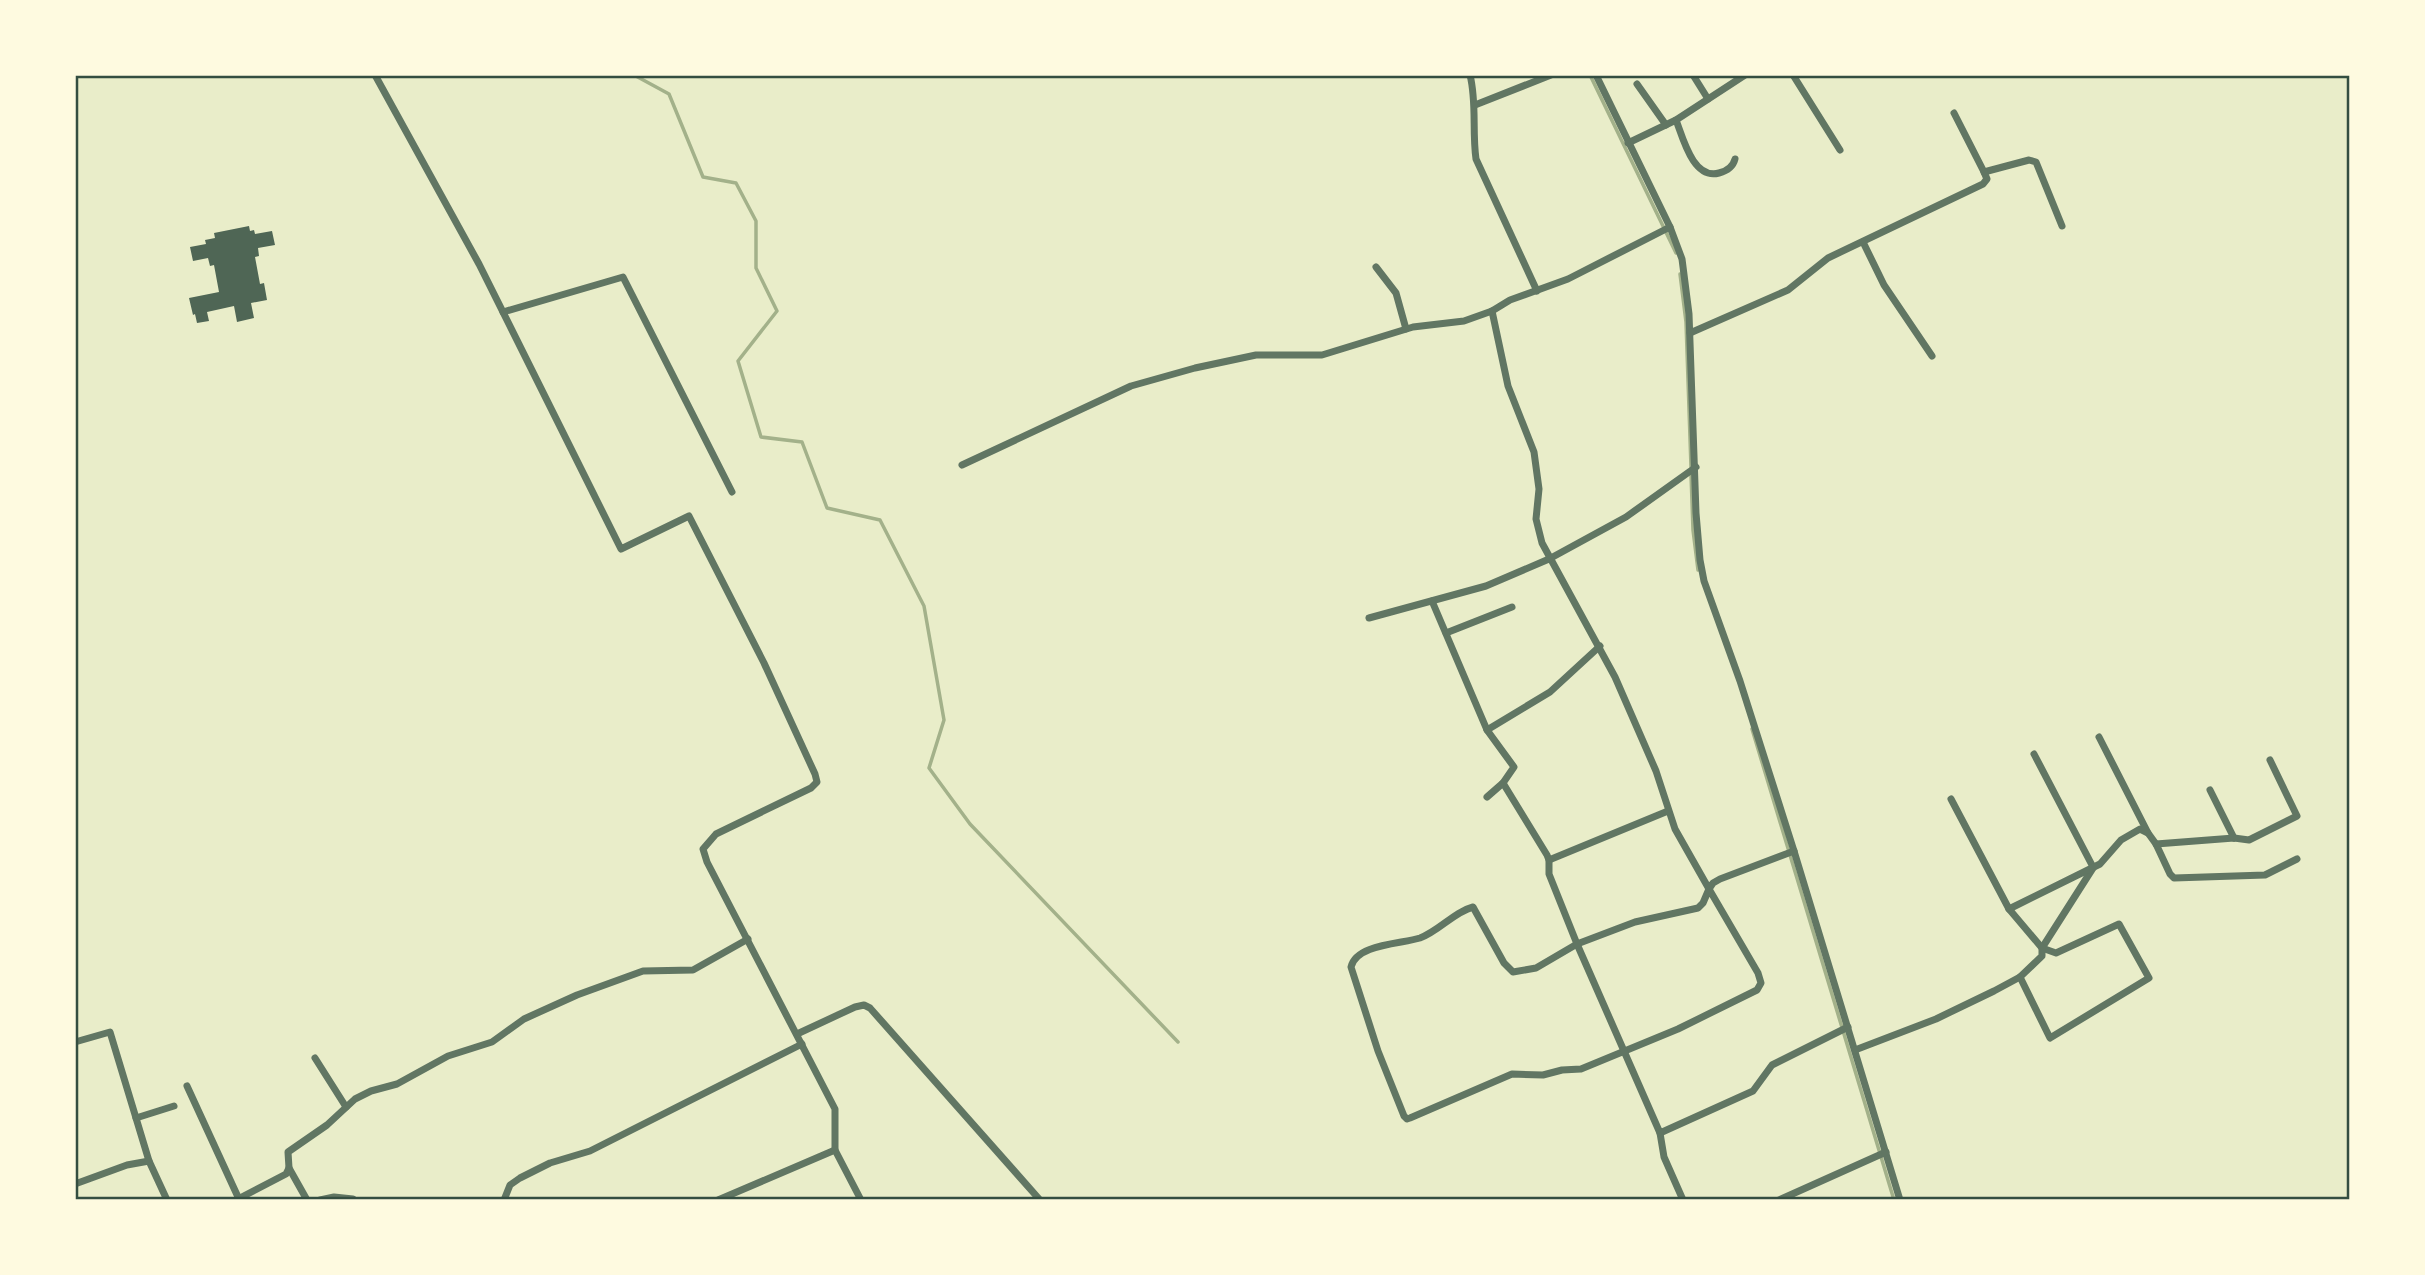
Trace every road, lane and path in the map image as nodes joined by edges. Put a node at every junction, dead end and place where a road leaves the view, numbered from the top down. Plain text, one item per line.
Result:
1 (375, 75) edge
2 (1470, 75) edge
3 (1551, 75) edge
4 (1596, 75) edge
5 (1693, 75) edge
6 (1745, 75) edge
7 (1793, 75) edge
8 (1637, 84) dead end
9 (1708, 100) junction
10 (1475, 105) junction
11 (1954, 113) dead end
12 (1676, 120) junction
13 (1666, 124) junction
14 (1628, 143) junction
15 (1840, 150) dead end
16 (1735, 159) dead end
17 (1984, 172) junction
18 (2062, 226) dead end
19 (1669, 228) junction
20 (1863, 242) junction
21 (1376, 267) dead end
22 (1537, 291) junction
23 (1492, 311) junction
24 (503, 312) junction
25 (1406, 329) junction
26 (1690, 333) junction
27 (1932, 356) dead end
28 (962, 465) dead end
29 (1696, 467) junction
30 (732, 492) dead end
31 (1549, 559) junction
32 (1432, 601) junction
33 (1512, 607) dead end
34 (1369, 618) dead end
35 (1446, 633) junction
36 (1600, 646) junction
37 (1487, 730) junction
38 (2099, 737) dead end
39 (2034, 754) dead end
40 (2270, 760) dead end
41 (1503, 783) junction
42 (2210, 790) dead end
43 (1487, 797) dead end
44 (1951, 799) dead end
45 (1668, 811) junction
46 (2148, 834) junction
47 (2234, 838) junction
48 (2156, 844) junction
49 (1790, 852) junction
50 (2297, 859) dead end
51 (1549, 860) junction
52 (2093, 867) junction
53 (1709, 889) junction
54 (2009, 909) junction
55 (748, 939) junction
56 (1577, 944) junction
57 (2042, 948) junction
58 (2020, 977) junction
59 (1843, 1029) junction
60 (797, 1034) junction
61 (75, 1042) edge
62 (802, 1044) junction
63 (1855, 1050) junction
64 (1624, 1052) junction
65 (316, 1058) dead end
66 (187, 1087) dead end
67 (174, 1106) dead end
68 (346, 1107) junction
69 (136, 1118) junction
70 (1660, 1133) junction
71 (835, 1150) junction
72 (1886, 1152) junction
73 (149, 1161) junction
74 (289, 1168) junction
75 (75, 1184) edge
76 (166, 1198) edge
77 (237, 1199) edge
78 (353, 1199) edge
79 (857, 1199) edge
80 (157, 1200) edge
81 (307, 1200) edge
82 (320, 1200) edge
83 (504, 1200) edge
84 (718, 1200) edge
85 (1040, 1200) edge
86 (1683, 1200) edge
87 (1779, 1200) edge
88 (1900, 1200) edge

1 - 24 street
2 - 10 street
3 - 10 street
4 - 14 street
5 - 9 street
6 - 9 street
7 - 15 street
8 - 13 street
9 - 12 street
10 - 22 street
11 - 17 street
12 - 13 street
12 - 16 street
13 - 14 street
14 - 19 street
17 - 18 street
17 - 20 street
19 - 22 street
19 - 26 street
20 - 26 street
20 - 27 street
21 - 25 street
22 - 23 street
23 - 25 street
23 - 31 street
24 - 30 street
24 - 55 street
25 - 28 street
26 - 29 street
29 - 31 street
29 - 49 street
31 - 32 street
31 - 36 street
32 - 34 street
32 - 35 street
33 - 35 street
35 - 37 street
36 - 37 street
36 - 45 street
37 - 41 street
38 - 46 street
39 - 52 street
40 - 47 street
41 - 43 street
41 - 51 street
42 - 47 street
44 - 54 street
45 - 51 street
45 - 53 street
46 - 48 street
46 - 52 street
47 - 48 street
48 - 50 street
49 - 53 street
49 - 59 street
51 - 56 street
52 - 54 street
52 - 57 street
53 - 56 street
53 - 64 street
54 - 57 street
55 - 60 street
55 - 68 street
56 - 64 street
56 - 64 street
57 - 58 street
57 - 58 street
58 - 63 street
59 - 63 street
59 - 70 street
60 - 62 street
60 - 85 street
61 - 69 street
62 - 71 street
62 - 83 street
63 - 72 street
64 - 70 street
65 - 68 street
66 - 77 street
67 - 69 street
68 - 74 street
69 - 73 street
70 - 86 street
71 - 79 street
71 - 84 street
72 - 87 street
72 - 88 street
73 - 75 street
73 - 76 street
74 - 77 street
74 - 81 street
76 - 80 street
78 - 82 street

